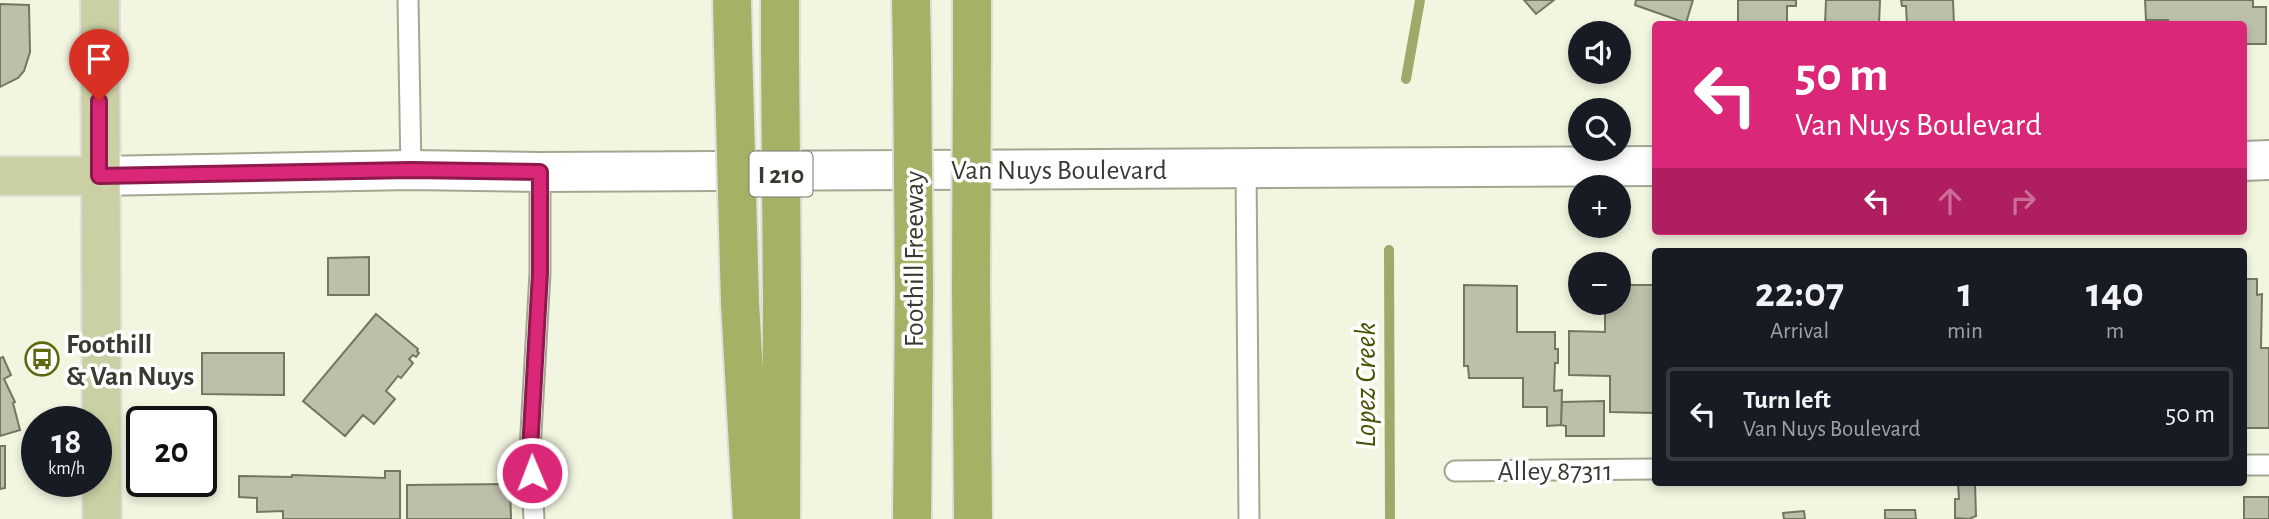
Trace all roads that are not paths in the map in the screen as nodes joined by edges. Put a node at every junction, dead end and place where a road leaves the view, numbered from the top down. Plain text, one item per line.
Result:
1 (100, 0) edge
2 (408, 0) edge
3 (732, 0) edge
4 (780, 0) edge
5 (911, 0) edge
6 (972, 0) edge
7 (2269, 160) edge
8 (2247, 161) edge
9 (1652, 166) edge
10 (1245, 169) junction
11 (411, 170) junction
12 (540, 172) junction
13 (0, 176) edge
14 (99, 176) junction
15 (2247, 465) edge
16 (2269, 465) edge
17 (1652, 469) edge
18 (1455, 471) dead end
19 (102, 519) edge
20 (534, 519) edge
21 (752, 519) edge
22 (781, 519) edge
23 (912, 519) edge
24 (973, 519) edge
25 (1249, 519) edge

1 - 14 main road
2 - 11 lane
3 - 21 highway, bridge
4 - 22 highway, I 210, bridge
5 - 23 highway, Foothill Freeway, bridge
6 - 24 highway, bridge
7 - 8 street
9 - 10 street, Van Nuys Boulevard
10 - 12 street, Van Nuys Boulevard
10 - 25 lane
11 - 12 street, Van Nuys Boulevard
11 - 14 street, Van Nuys Boulevard
12 - 20 lane
13 - 14 main road, Van Nuys Boulevard
14 - 19 main road
15 - 16 lane
17 - 18 lane, Alley 87311

